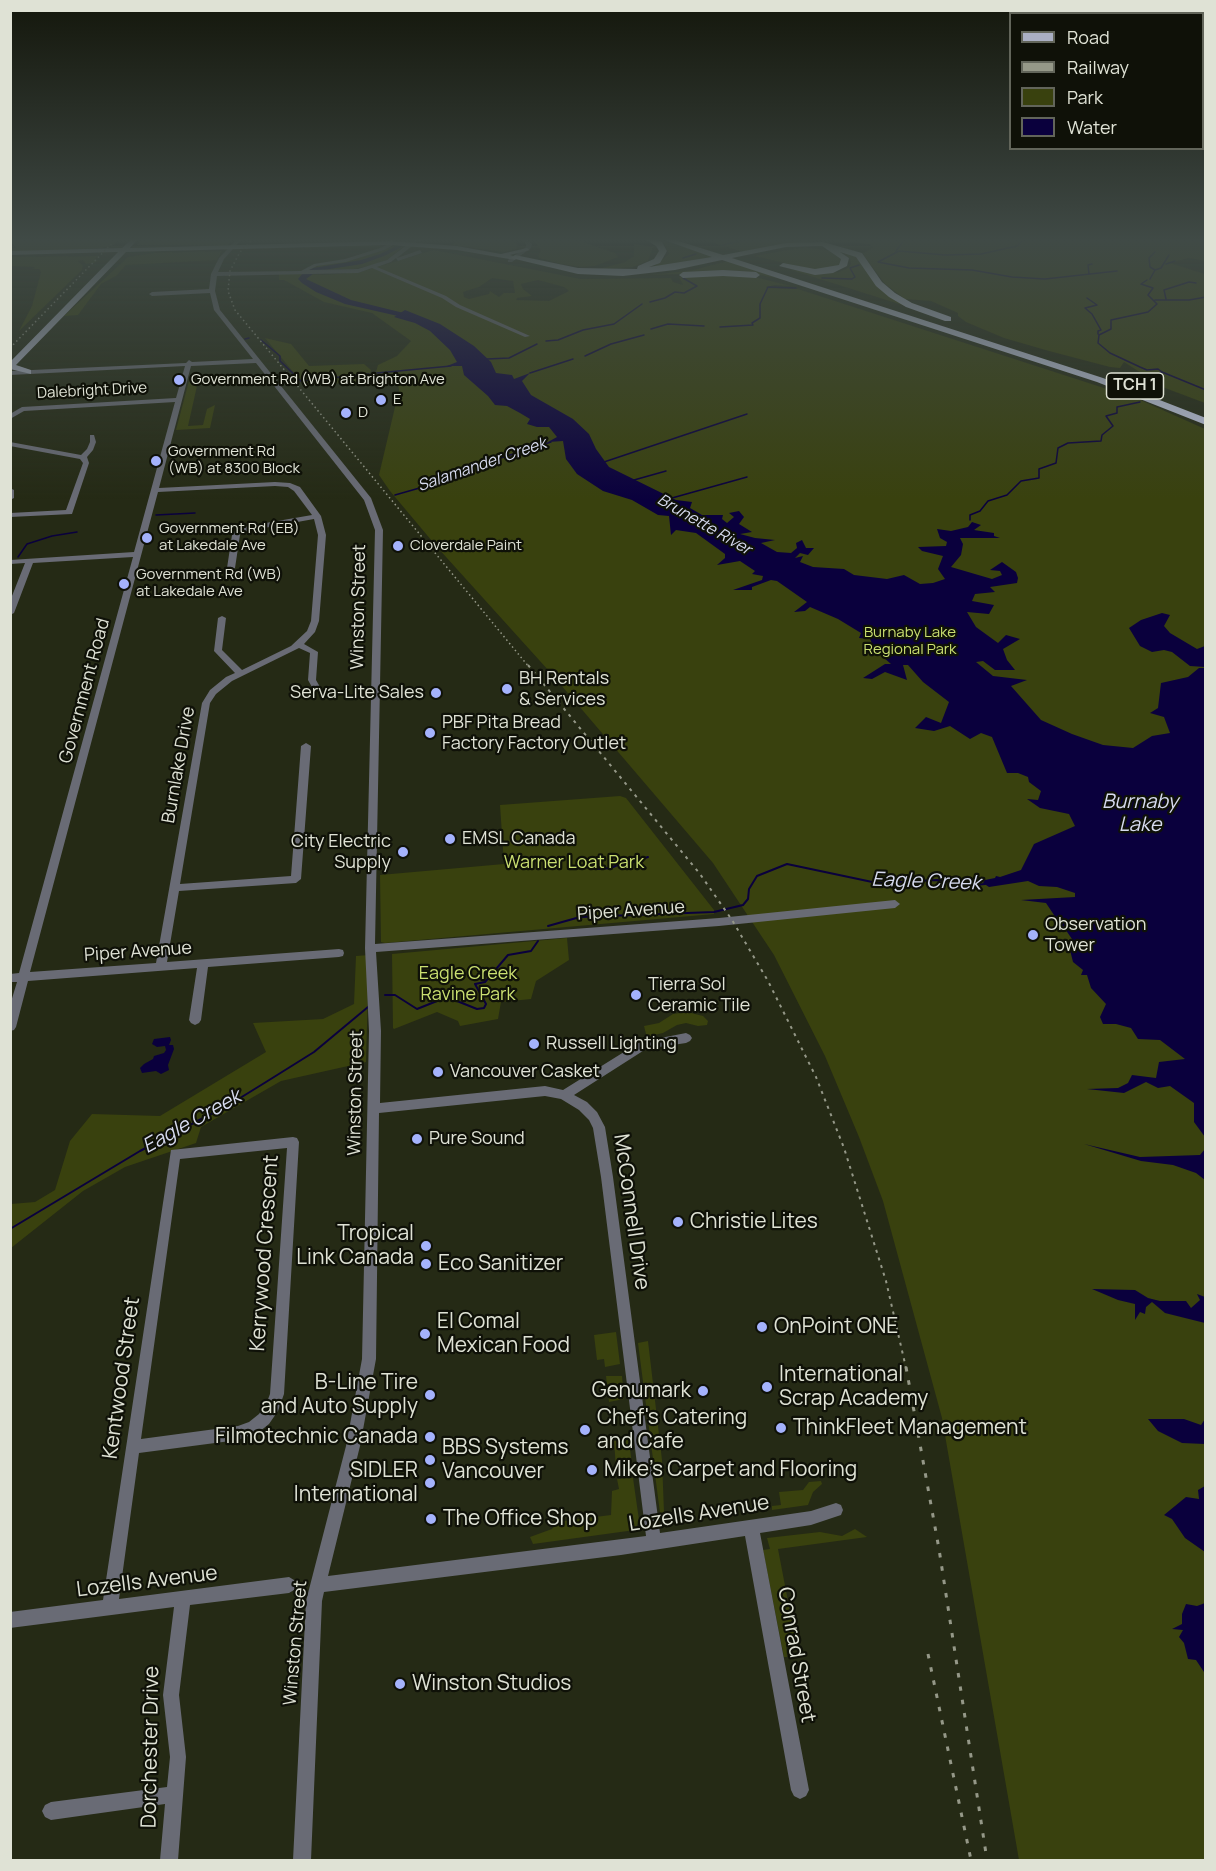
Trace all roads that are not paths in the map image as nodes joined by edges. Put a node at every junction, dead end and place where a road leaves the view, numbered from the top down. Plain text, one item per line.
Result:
1 (48, 325) edge
2 (227, 325) edge
3 (502, 325) edge
4 (932, 325) edge
5 (957, 325) edge
6 (976, 329) dead end
7 (527, 336) dead end
8 (1013, 343) junction
9 (256, 361) junction
10 (189, 364) junction
11 (11, 366) edge
12 (28, 372) joint
13 (179, 400) junction
14 (1206, 414) edge
15 (10, 417) edge
16 (1206, 422) edge
17 (92, 436) dead end
18 (10, 444) edge
19 (83, 457) junction
20 (10, 490) edge
21 (154, 490) junction
22 (10, 498) edge
23 (10, 515) edge
24 (317, 516) junction
25 (137, 554) junction
26 (30, 561) junction
27 (10, 562) edge
28 (231, 568) dead end
29 (10, 613) edge
30 (222, 618) dead end
31 (300, 645) junction
32 (240, 674) junction
33 (316, 687) dead end
34 (306, 746) dead end
35 (174, 888) junction
36 (895, 904) dead end
37 (370, 948) junction
38 (339, 953) dead end
39 (203, 963) junction
40 (161, 966) junction
41 (24, 977) junction
42 (10, 978) edge
43 (195, 1020) dead end
44 (10, 1027) edge
45 (686, 1038) dead end
46 (564, 1095) junction
47 (373, 1108) junction
48 (175, 1154) joint
49 (134, 1447) junction
50 (836, 1510) dead end
51 (751, 1527) junction
52 (654, 1542) junction
53 (289, 1585) dead end
54 (317, 1585) junction
55 (183, 1598) junction
56 (110, 1607) junction
57 (10, 1620) edge
58 (800, 1790) dead end
59 (176, 1794) junction
60 (51, 1811) dead end
61 (169, 1860) edge
62 (302, 1860) edge

1 - 11 main road
2 - 9 street, Winston Street
3 - 7 street
4 - 16 highway, TCH 1
5 - 8 highway, TCH 1
6 - 8 highway
8 - 14 highway, TCH 1
9 - 10 street
9 - 37 street, Winston Street
10 - 12 street
10 - 13 street, Government Road
11 - 12 main road
13 - 15 street, Dalebright Drive
13 - 21 street, Government Road
17 - 19 street
18 - 19 street
19 - 23 street
20 - 22 street
21 - 24 street
21 - 25 street, Government Road
24 - 28 street
24 - 31 street
25 - 26 street
25 - 41 street, Government Road
26 - 27 street
26 - 29 street
30 - 32 street
31 - 32 street, Burnlake Drive
31 - 33 street
32 - 35 street, Burnlake Drive
34 - 35 street
35 - 40 street, Burnlake Drive
36 - 37 street, Piper Avenue
37 - 47 street, Winston Street
38 - 39 street, Piper Avenue
39 - 40 street, Piper Avenue
39 - 43 street
40 - 41 street, Piper Avenue
41 - 42 street, Piper Avenue
41 - 44 street, Government Road
45 - 46 street
46 - 47 street, McConnell Drive
46 - 52 street, McConnell Drive
47 - 54 street, Winston Street
48 - 49 street, Kentwood Street
48 - 49 street, Kerrywood Crescent
49 - 56 street, Kentwood Street
50 - 51 street, Lozells Avenue
51 - 52 street, Lozells Avenue
51 - 58 street, Conrad Street
52 - 54 street, Lozells Avenue
53 - 55 street, Lozells Avenue
54 - 62 street, Winston Street
55 - 56 street, Lozells Avenue
55 - 59 street, Dorchester Drive
56 - 57 street, Lozells Avenue
59 - 60 street
59 - 61 street, Dorchester Drive

